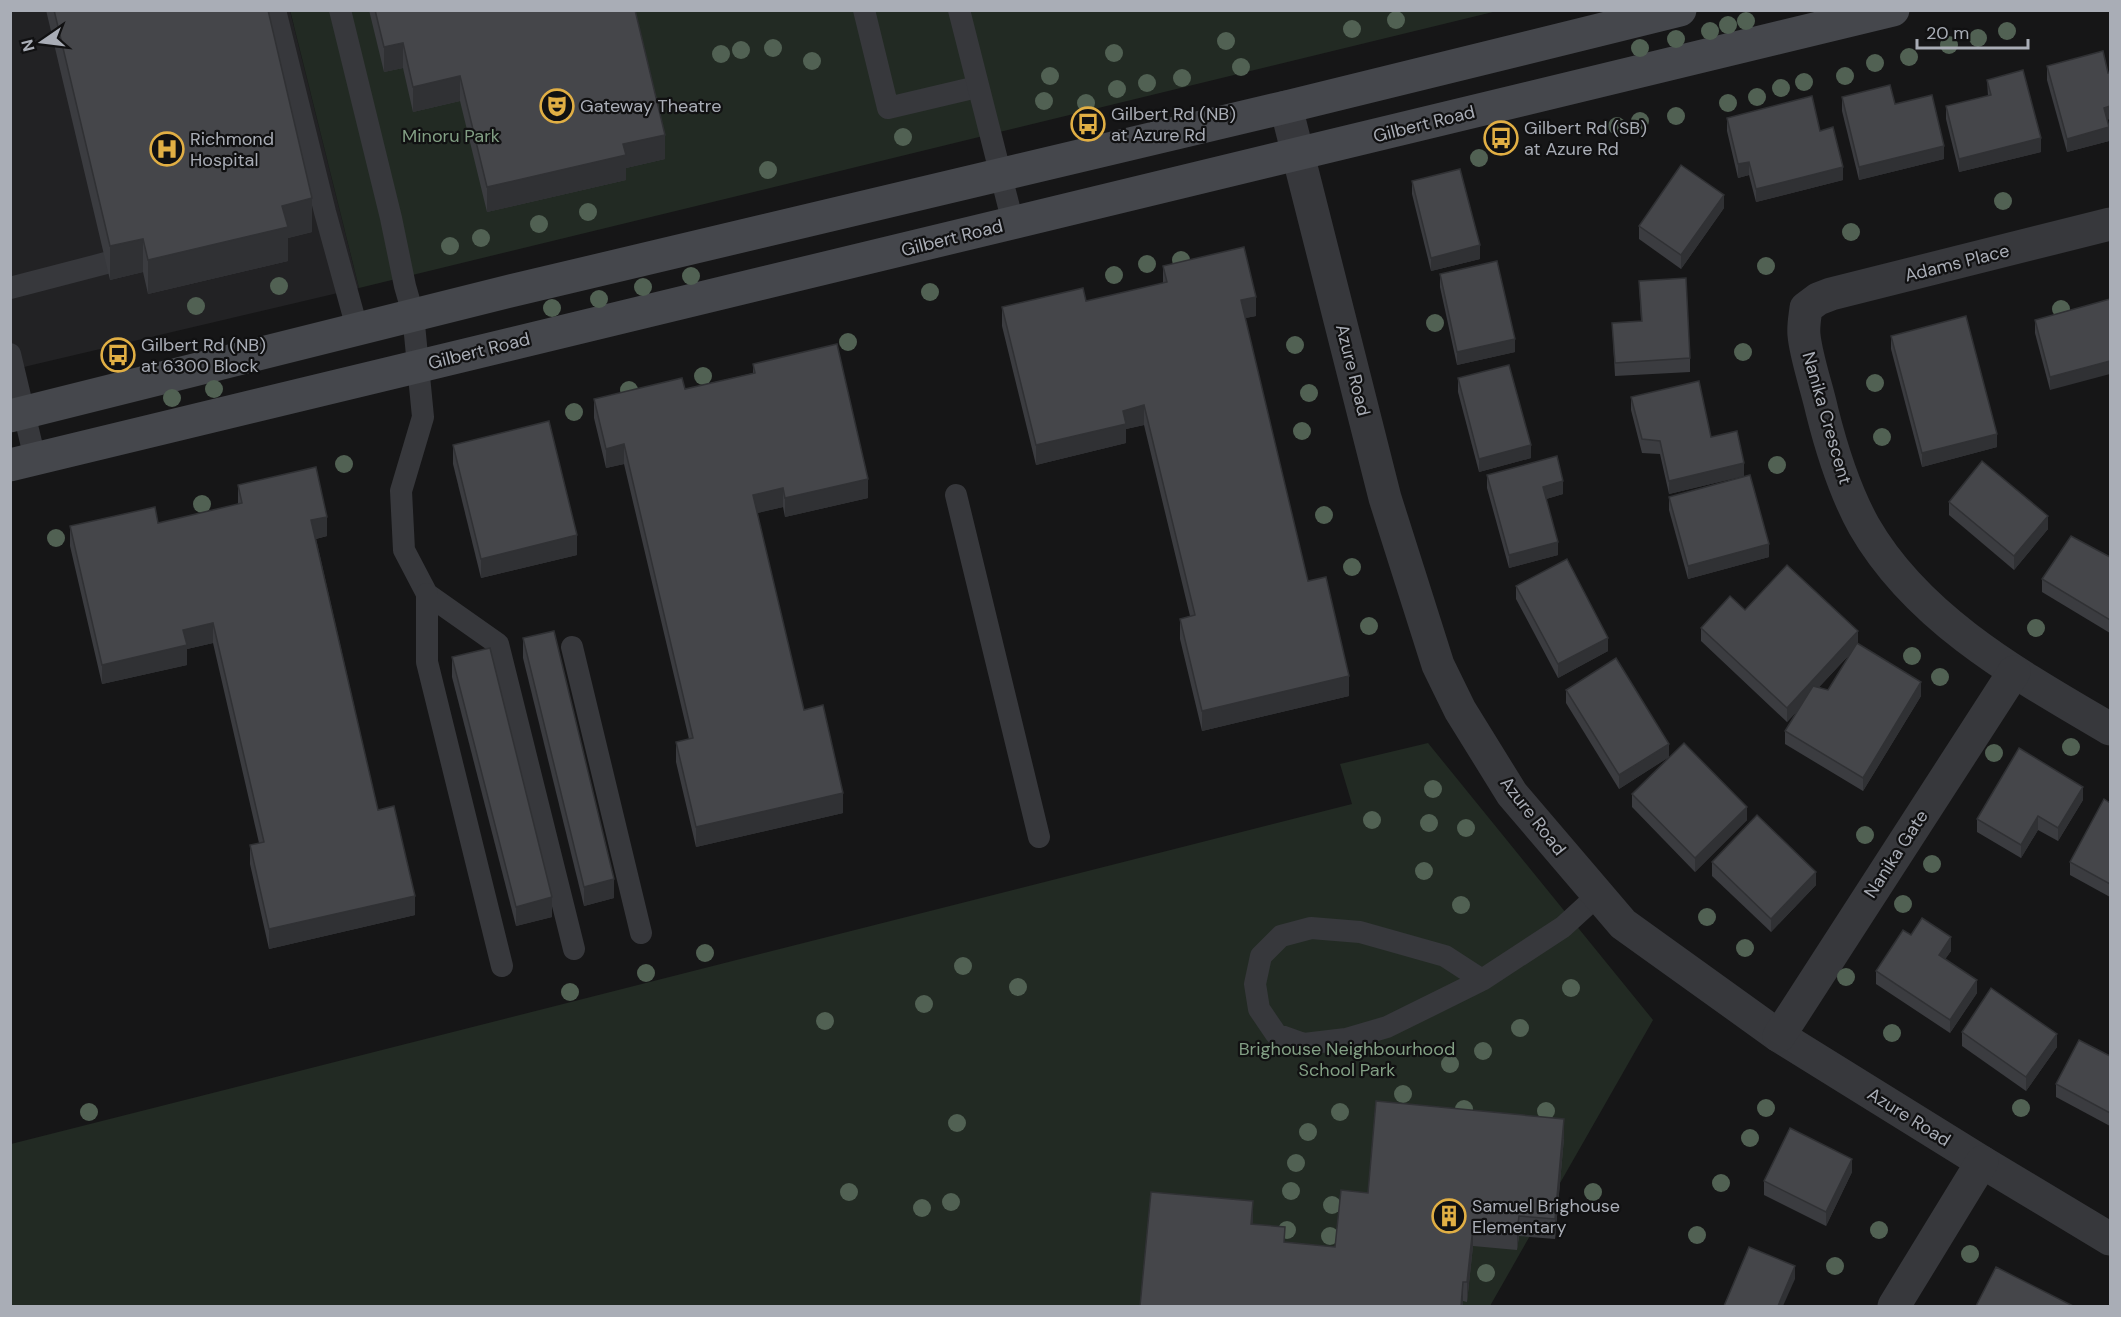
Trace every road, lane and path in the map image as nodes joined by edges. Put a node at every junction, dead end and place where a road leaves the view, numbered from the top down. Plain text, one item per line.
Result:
1 (275, 10) edge
2 (340, 10) edge
3 (864, 10) edge
4 (959, 10) edge
5 (1680, 10) edge
6 (1893, 10) edge
7 (977, 87) junction
8 (1286, 107) junction
9 (1299, 154) junction
10 (1002, 174) junction
11 (1013, 223) junction
12 (2110, 225) edge
13 (106, 263) edge
14 (10, 288) edge
15 (1806, 308) joint
16 (413, 314) junction
17 (357, 328) junction
18 (10, 354) edge
19 (418, 366) junction
20 (18, 414) edge
21 (23, 462) edge
22 (956, 495) dead end
23 (427, 594) junction
24 (572, 647) dead end
25 (2014, 672) junction
26 (2110, 729) edge
27 (1039, 837) dead end
28 (1598, 895) junction
29 (640, 933) dead end
30 (574, 949) dead end
31 (502, 966) dead end
32 (1482, 980) junction
33 (1779, 1036) junction
34 (1982, 1162) junction
35 (2110, 1239) edge
36 (1894, 1306) edge

1 - 17 lane
2 - 16 lane
3 - 7 lane
4 - 7 lane
5 - 8 main road
6 - 9 main road, Gilbert Road
7 - 10 lane
8 - 9 street, Azure Road
8 - 10 main road
9 - 11 main road, Gilbert Road
9 - 28 street, Azure Road
10 - 11 lane
10 - 16 main road
11 - 19 main road, Gilbert Road
12 - 15 street, Adams Place
13 - 14 lane
15 - 25 street, Nanika Crescent
16 - 17 main road
16 - 19 lane
17 - 20 main road
18 - 20 lane
19 - 21 main road, Gilbert Road
19 - 23 lane
20 - 21 lane
22 - 27 lane
23 - 30 lane
23 - 31 lane
24 - 29 lane
25 - 26 street, Nanika Crescent
25 - 33 street, Nanika Gate
28 - 32 lane
28 - 33 street, Azure Road
32 - 32 lane
33 - 34 street, Azure Road
34 - 35 street, Azure Road
34 - 36 street

